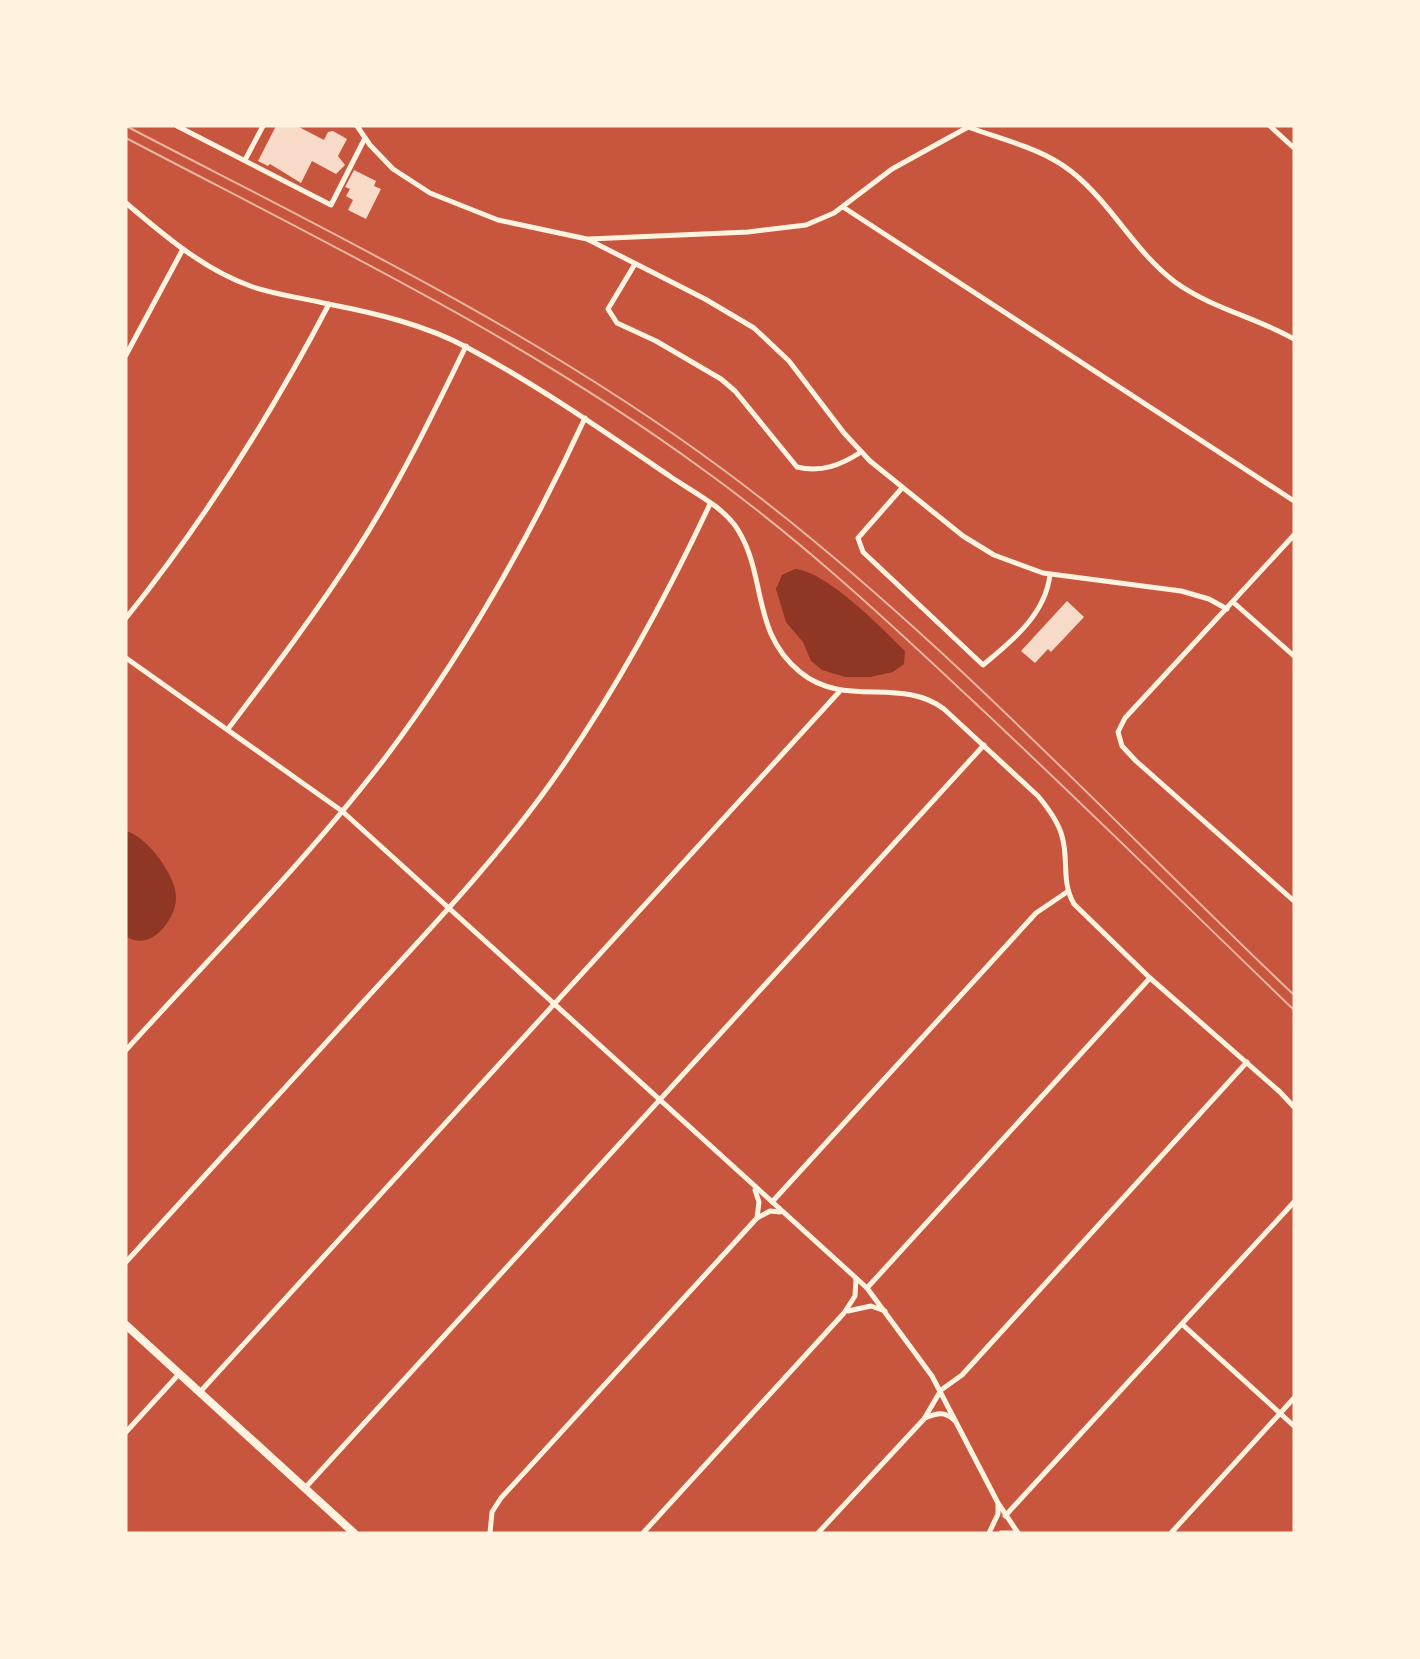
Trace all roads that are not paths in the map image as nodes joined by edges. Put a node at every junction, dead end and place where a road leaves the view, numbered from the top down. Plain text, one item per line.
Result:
1 (177, 126) edge
2 (263, 126) edge
3 (357, 126) edge
4 (1270, 126) edge
5 (969, 127) edge
6 (365, 138) junction
7 (1294, 148) edge
8 (245, 160) junction
9 (126, 203) edge
10 (843, 207) junction
11 (587, 239) junction
12 (183, 249) junction
13 (635, 264) junction
14 (329, 304) junction
15 (1294, 339) edge
16 (466, 346) junction
17 (126, 355) edge
18 (585, 418) junction
19 (861, 452) junction
20 (902, 488) junction
21 (1294, 501) edge
22 (710, 504) junction
23 (1294, 535) edge
24 (1050, 575) junction
25 (1233, 602) junction
26 (1227, 609) junction
27 (126, 618) edge
28 (1294, 656) edge
29 (126, 658) edge
30 (839, 692) junction
31 (228, 729) junction
32 (984, 745) junction
33 (342, 811) junction
34 (1067, 892) junction
35 (1294, 901) edge
36 (449, 908) junction
37 (1150, 978) junction
38 (554, 1004) junction
39 (126, 1050) edge
40 (1247, 1062) junction
41 (660, 1100) junction
42 (1294, 1107) edge
43 (754, 1187) junction
44 (772, 1202) junction
45 (1294, 1202) edge
46 (784, 1213) junction
47 (757, 1218) junction
48 (126, 1262) edge
49 (856, 1278) junction
50 (867, 1288) junction
51 (886, 1312) junction
52 (844, 1313) junction
53 (126, 1325) edge
54 (1183, 1325) junction
55 (179, 1374) junction
56 (941, 1390) junction
57 (200, 1392) junction
58 (1294, 1398) edge
59 (1280, 1413) junction
60 (924, 1419) junction
61 (959, 1425) junction
62 (1294, 1426) edge
63 (126, 1432) edge
64 (305, 1488) junction
65 (998, 1503) junction
66 (1005, 1516) junction
67 (490, 1530) edge
68 (354, 1533) edge
69 (643, 1533) edge
70 (818, 1533) edge
71 (989, 1533) edge
72 (1001, 1533) edge
73 (1016, 1533) edge
74 (1171, 1533) edge

1 - 8 street
2 - 8 street
3 - 6 street
4 - 7 street
5 - 10 street
5 - 15 street
6 - 8 street
6 - 11 street
9 - 12 street
10 - 11 street
10 - 21 street
11 - 13 street
12 - 14 street
12 - 17 street
13 - 19 street
13 - 19 street
14 - 16 street
14 - 27 street
16 - 18 street
16 - 31 street
18 - 22 street
18 - 33 street
19 - 20 street
20 - 24 street
20 - 24 street
22 - 30 street
22 - 36 street
23 - 25 street
24 - 26 street
25 - 26 street
25 - 28 street
26 - 35 street
29 - 31 street
30 - 32 street
30 - 38 street
31 - 33 street
32 - 34 street
32 - 41 street
33 - 36 street
33 - 39 street
34 - 37 street
34 - 44 street
36 - 38 street
36 - 48 street
37 - 40 street
37 - 50 street
38 - 41 street
38 - 57 street
40 - 42 street
40 - 56 street
41 - 43 street
41 - 64 street
43 - 44 street
43 - 47 street
44 - 46 street
45 - 54 street
46 - 47 street
46 - 49 street
47 - 67 street
49 - 50 street
49 - 52 street
50 - 51 street
51 - 52 street
51 - 56 street
52 - 69 street
53 - 55 main road
54 - 59 street
54 - 66 street
55 - 57 main road
55 - 63 street
56 - 60 street
56 - 61 street
57 - 64 main road
58 - 59 street
59 - 62 street
59 - 74 street
60 - 61 street
60 - 70 street
61 - 65 street
64 - 68 main road
65 - 66 street
65 - 71 street
66 - 73 street
72 - 73 street

